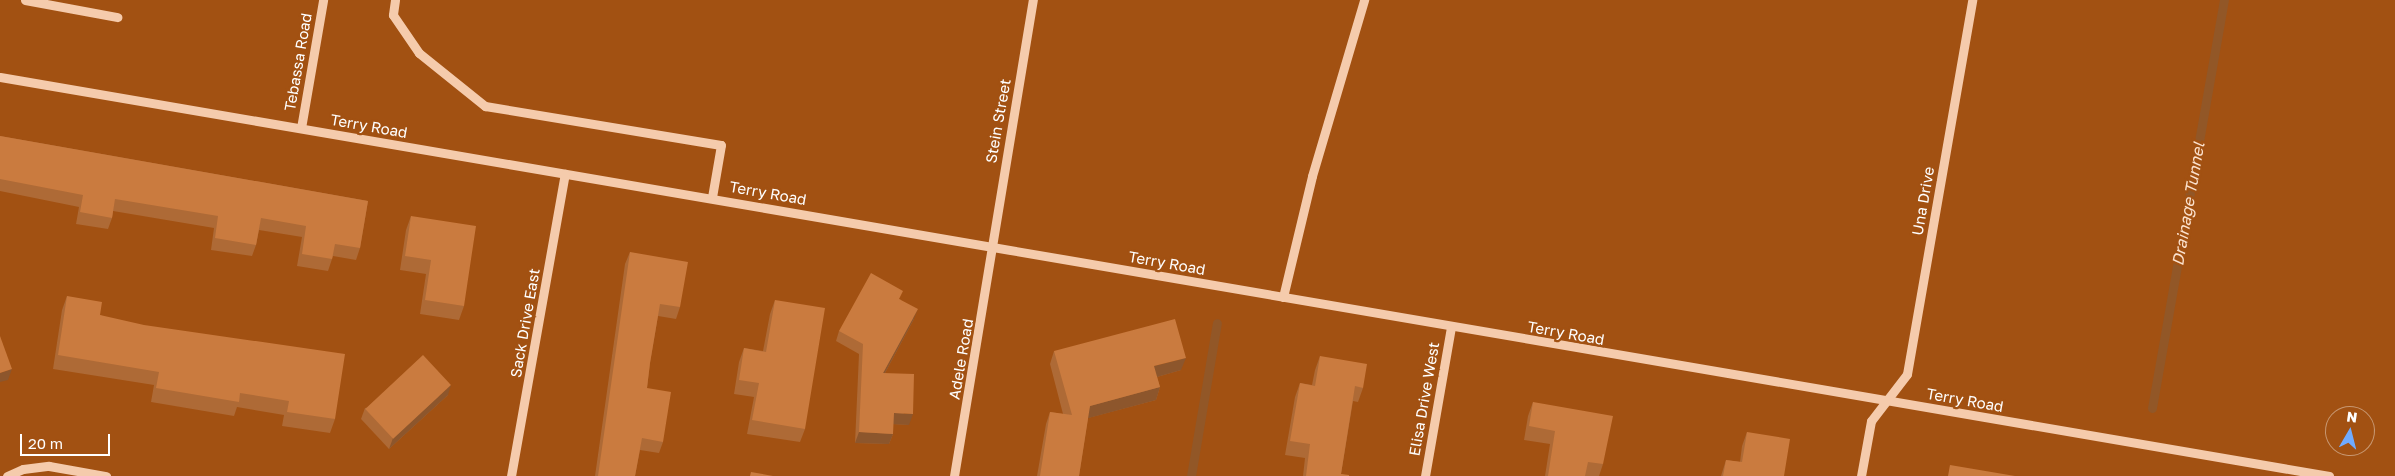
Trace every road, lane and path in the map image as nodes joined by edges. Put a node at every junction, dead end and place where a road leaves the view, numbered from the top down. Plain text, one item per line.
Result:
1 (25, 0) edge
2 (323, 0) edge
3 (395, 0) edge
4 (1033, 0) edge
5 (1364, 0) edge
6 (1972, 0) edge
7 (117, 17) dead end
8 (0, 77) edge
9 (301, 128) junction
10 (566, 174) junction
11 (712, 197) junction
12 (994, 248) junction
13 (1283, 297) junction
14 (1451, 327) junction
15 (1885, 400) junction
16 (7, 476) edge
17 (106, 476) edge
18 (511, 476) edge
19 (954, 476) edge
20 (1425, 476) edge
21 (1861, 476) edge
22 (2329, 476) edge

1 - 7 street
2 - 9 street, Tebassa Road
3 - 11 street
4 - 12 street, Stein Street
5 - 13 street
6 - 15 street, Una Drive
8 - 9 street, Terry Road
9 - 10 street, Terry Road
10 - 11 street, Terry Road
10 - 18 street, Sack Drive East
11 - 12 street, Terry Road
12 - 13 street, Terry Road
12 - 19 street, Adele Road
13 - 14 street, Terry Road
14 - 15 street, Terry Road
14 - 20 street, Elisa Drive West
15 - 21 street, Una Drive
15 - 22 street, Terry Road
16 - 17 street

